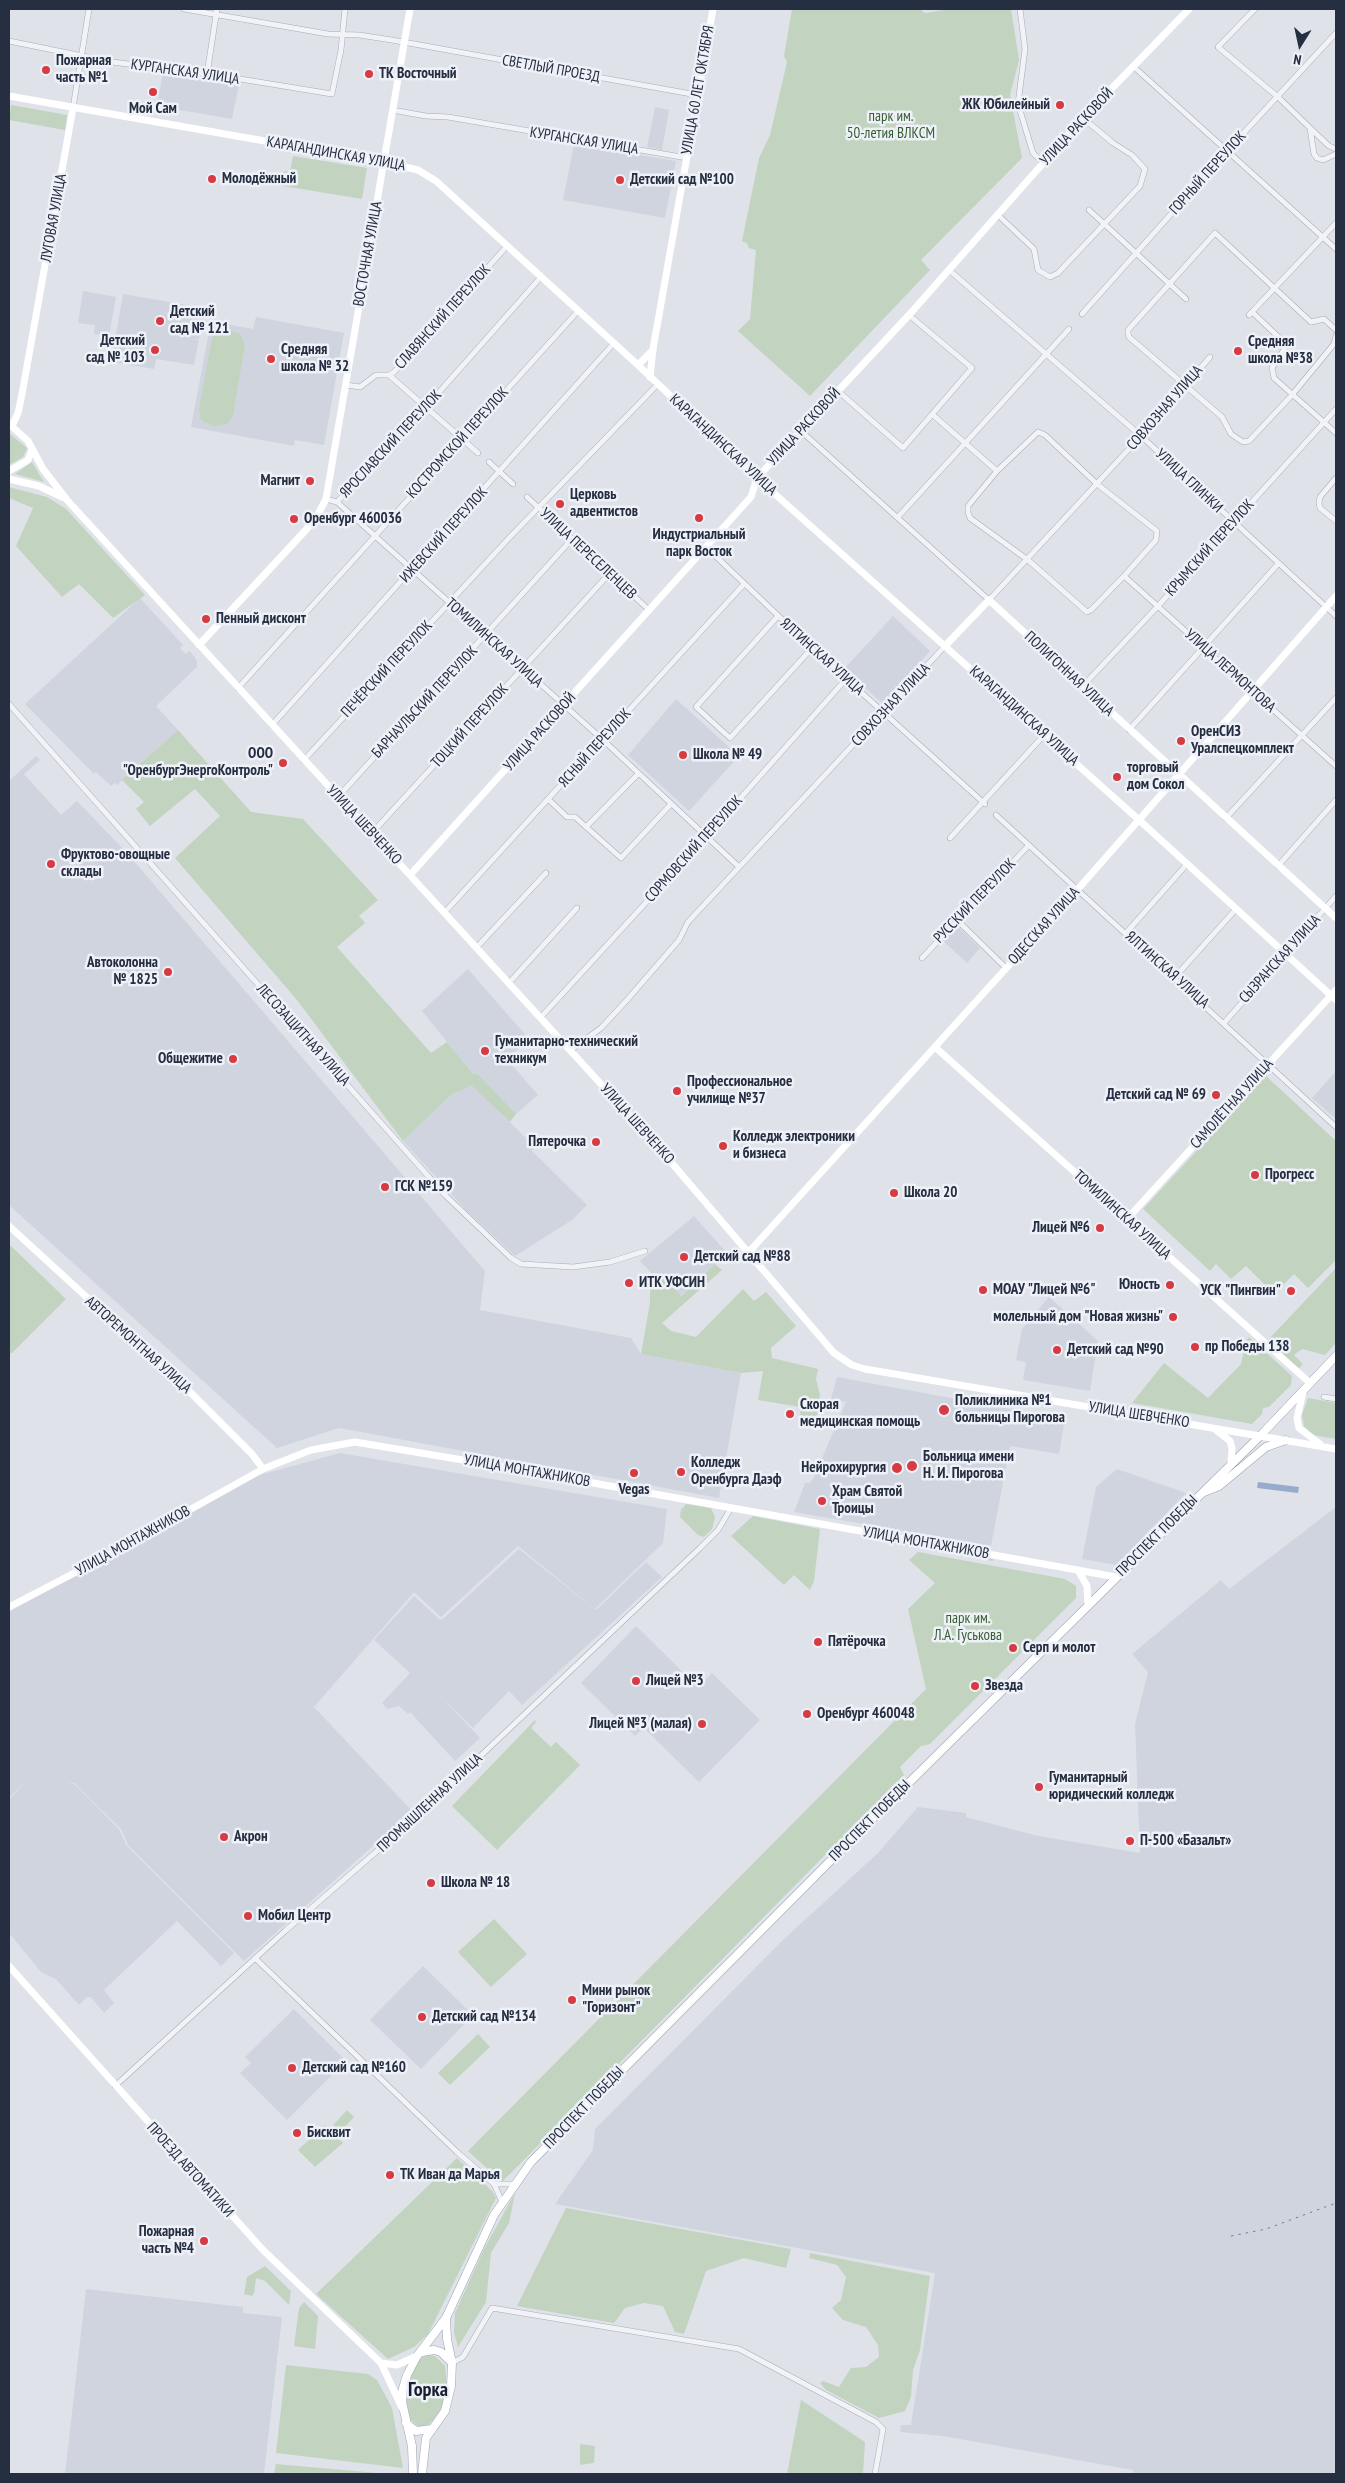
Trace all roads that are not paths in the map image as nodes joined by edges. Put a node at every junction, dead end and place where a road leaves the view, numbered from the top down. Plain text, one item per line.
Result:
1 (89, 9) edge
2 (184, 9) edge
3 (345, 9) edge
4 (410, 9) edge
5 (713, 9) edge
6 (1020, 9) edge
7 (1189, 9) edge
8 (1255, 9) edge
9 (216, 12) edge
10 (1336, 33) edge
11 (342, 34) junction
12 (9, 41) edge
13 (404, 42) junction
14 (82, 55) junction
15 (1134, 67) junction
16 (207, 74) junction
17 (697, 95) junction
18 (9, 96) edge
19 (1278, 97) junction
20 (74, 108) junction
21 (392, 110) junction
22 (1083, 118) junction
23 (1310, 128) junction
24 (1336, 149) edge
25 (1227, 151) junction
26 (1336, 154) edge
27 (686, 158) junction
28 (384, 162) junction
29 (1044, 163) junction
30 (1089, 210) dead end
31 (998, 215) junction
32 (1336, 223) edge
33 (1105, 225) junction
34 (1323, 237) junction
35 (507, 246) junction
36 (1336, 249) edge
37 (1136, 254) junction
38 (949, 270) junction
39 (541, 277) junction
40 (1169, 283) junction
41 (1273, 288) junction
42 (1186, 299) dead end
43 (578, 311) junction
44 (1082, 314) dead end
45 (909, 315) junction
46 (1069, 329) dead end
47 (1336, 330) edge
48 (1336, 336) edge
49 (614, 343) junction
50 (653, 350) junction
51 (1045, 353) junction
52 (1210, 357) dead end
53 (638, 365) junction
54 (389, 375) junction
55 (650, 377) junction
56 (658, 384) junction
57 (346, 385) junction
58 (1186, 385) junction
59 (838, 391) junction
60 (1292, 395) junction
61 (426, 407) junction
62 (1336, 408) edge
63 (933, 415) junction
64 (1324, 423) junction
65 (10, 425) edge
66 (801, 431) junction
67 (1336, 433) edge
68 (1141, 436) junction
69 (462, 440) junction
70 (965, 442) junction
71 (32, 450) junction
72 (478, 453) dead end
73 (489, 462) dead end
74 (9, 471) edge
75 (997, 471) junction
76 (500, 472) junction
77 (9, 478) edge
78 (757, 478) junction
79 (1336, 478) edge
80 (513, 484) dead end
81 (1097, 484) junction
82 (527, 497) dead end
83 (326, 499) junction
84 (67, 500) junction
85 (337, 502) junction
86 (537, 508) junction
87 (898, 517) junction
88 (1233, 522) junction
89 (1336, 522) edge
90 (375, 535) junction
91 (572, 540) junction
92 (706, 547) junction
93 (1028, 560) junction
94 (1278, 564) junction
95 (412, 569) junction
96 (609, 574) junction
97 (1124, 576) junction
98 (744, 584) junction
99 (1336, 596) edge
100 (989, 600) junction
101 (449, 602) junction
102 (1158, 606) junction
103 (1326, 608) junction
104 (649, 610) junction
105 (778, 616) junction
106 (1336, 616) edge
107 (487, 636) junction
108 (199, 645) junction
109 (945, 646) junction
110 (1204, 647) junction
111 (812, 648) junction
112 (523, 668) junction
113 (846, 679) junction
114 (1082, 686) junction
115 (238, 688) junction
116 (1252, 691) junction
117 (1336, 698) edge
118 (9, 704) edge
119 (564, 705) junction
120 (884, 712) junction
121 (272, 725) junction
122 (1130, 730) junction
123 (1044, 735) junction
124 (1302, 737) junction
125 (602, 739) junction
126 (304, 760) junction
127 (1336, 766) edge
128 (638, 774) junction
129 (1178, 774) junction
130 (338, 797) junction
131 (549, 800) junction
132 (1336, 800) edge
133 (984, 803) junction
134 (671, 804) junction
135 (996, 815) dead end
136 (1226, 818) junction
137 (1138, 819) junction
138 (586, 827) junction
139 (372, 833) junction
140 (706, 837) junction
141 (950, 838) dead end
142 (1029, 845) junction
143 (1187, 864) junction
144 (738, 866) junction
145 (1278, 866) junction
146 (546, 872) dead end
147 (410, 875) junction
148 (1078, 889) junction
149 (1336, 896) edge
150 (577, 908) dead end
151 (1326, 908) junction
152 (1236, 909) junction
153 (445, 912) junction
154 (1336, 918) edge
155 (957, 920) junction
156 (1126, 933) junction
157 (477, 948) junction
158 (1285, 954) junction
159 (922, 958) dead end
160 (1006, 968) junction
161 (1174, 977) junction
162 (509, 982) junction
163 (1334, 995) edge
164 (541, 1017) junction
165 (1224, 1022) junction
166 (935, 1047) junction
167 (571, 1050) junction
168 (1269, 1063) junction
169 (1336, 1127) edge
170 (1127, 1219) junction
171 (9, 1226) edge
172 (646, 1251) dead end
173 (748, 1253) junction
174 (1336, 1356) edge
175 (1310, 1383) junction
176 (1303, 1391) junction
177 (1324, 1397) dead end
178 (1336, 1399) edge
179 (1213, 1428) junction
180 (1260, 1436) junction
181 (1286, 1440) junction
182 (1324, 1447) junction
183 (1336, 1449) edge
184 (1231, 1464) junction
185 (263, 1469) junction
186 (1200, 1494) junction
187 (731, 1508) junction
188 (1078, 1570) junction
189 (1116, 1577) junction
190 (1088, 1606) junction
191 (9, 1607) edge
192 (255, 1958) junction
193 (9, 1966) edge
194 (115, 2086) junction
195 (494, 2184) junction
196 (514, 2184) junction
197 (502, 2202) junction
198 (446, 2318) junction
199 (420, 2354) junction
200 (381, 2363) junction
201 (452, 2363) junction
202 (403, 2410) junction
203 (406, 2423) junction
204 (432, 2429) junction
205 (411, 2473) edge
206 (422, 2474) edge
207 (875, 2474) edge

1 - 14 street, ЛУГОВАЯ УЛИЦА
2 - 9 street, СВЕТЛЫЙ ПРОЕЗД
3 - 11 street
4 - 13 main road, ВОСТОЧНАЯ УЛИЦА
5 - 17 main road, УЛИЦА 60 ЛЕТ ОКТЯБРЯ
6 - 29 street
7 - 15 main road, УЛИЦА РАСКОВОЙ
8 - 19 street
9 - 11 street, СВЕТЛЫЙ ПРОЕЗД
9 - 16 street
10 - 19 street, ГОРНЫЙ ПЕРЕУЛОК
11 - 13 street, СВЕТЛЫЙ ПРОЕЗД
11 - 16 street, КУРГАНСКАЯ УЛИЦА
12 - 14 street, КУРГАНСКАЯ УЛИЦА
13 - 17 street, СВЕТЛЫЙ ПРОЕЗД
13 - 21 main road, ВОСТОЧНАЯ УЛИЦА
14 - 16 street, КУРГАНСКАЯ УЛИЦА
14 - 20 street, ЛУГОВАЯ УЛИЦА
15 - 22 main road, УЛИЦА РАСКОВОЙ
15 - 25 street
17 - 27 main road, УЛИЦА 60 ЛЕТ ОКТЯБРЯ
18 - 20 main road, КАРАГАНДИНСКАЯ УЛИЦА
19 - 23 street
19 - 25 street, ГОРНЫЙ ПЕРЕУЛОК
20 - 28 main road, КАРАГАНДИНСКАЯ УЛИЦА
20 - 65 main road, ЛУГОВАЯ УЛИЦА
21 - 27 street, КУРГАНСКАЯ УЛИЦА
21 - 28 main road, ВОСТОЧНАЯ УЛИЦА
22 - 29 main road, УЛИЦА РАСКОВОЙ
22 - 33 street
23 - 24 street
23 - 26 street
25 - 34 street
25 - 37 street, ГОРНЫЙ ПЕРЕУЛОК
27 - 50 main road, УЛИЦА 60 ЛЕТ ОКТЯБРЯ
28 - 35 main road, КАРАГАНДИНСКАЯ УЛИЦА
28 - 57 main road, ВОСТОЧНАЯ УЛИЦА
29 - 31 main road, УЛИЦА РАСКОВОЙ
30 - 33 street
31 - 33 street
31 - 38 main road, УЛИЦА РАСКОВОЙ
32 - 34 street
33 - 37 street
34 - 36 street
34 - 41 street
35 - 39 main road, КАРАГАНДИНСКАЯ УЛИЦА
35 - 54 street, СЛАВЯНСКИЙ ПЕРЕУЛОК
37 - 40 street
37 - 44 street, ГОРНЫЙ ПЕРЕУЛОК
38 - 45 main road, УЛИЦА РАСКОВОЙ
38 - 51 street, УЛИЦА ГЛИНКИ
39 - 43 main road, КАРАГАНДИНСКАЯ УЛИЦА
39 - 61 street, ЯРОСЛАВСКИЙ ПЕРЕУЛОК
40 - 41 street
40 - 42 street
40 - 58 street
41 - 47 street
41 - 60 street
43 - 49 main road, КАРАГАНДИНСКАЯ УЛИЦА
43 - 69 street, КОСТРОМСКОЙ ПЕРЕУЛОК
45 - 59 main road, УЛИЦА РАСКОВОЙ
45 - 63 street
46 - 51 street
48 - 60 street
49 - 53 main road, КАРАГАНДИНСКАЯ УЛИЦА
49 - 76 street, ИЖЕВСКИЙ ПЕРЕУЛОК
50 - 53 main road
50 - 55 main road, УЛИЦА 60 ЛЕТ ОКТЯБРЯ
51 - 68 street, УЛИЦА ГЛИНКИ
51 - 70 street
52 - 58 street, СОВХОЗНАЯ УЛИЦА
53 - 55 main road, КАРАГАНДИНСКАЯ УЛИЦА
54 - 57 street, СЛАВЯНСКИЙ ПЕРЕУЛОК
54 - 61 street
55 - 56 main road, КАРАГАНДИНСКАЯ УЛИЦА
56 - 78 main road, КАРАГАНДИНСКАЯ УЛИЦА
56 - 86 street, ПЕЧЁРСКИЙ ПЕРЕУЛОК
57 - 83 main road, ВОСТОЧНАЯ УЛИЦА
58 - 60 street
58 - 68 street, СОВХОЗНАЯ УЛИЦА
59 - 63 street
59 - 66 main road, УЛИЦА РАСКОВОЙ
60 - 64 street
61 - 69 street
61 - 85 street, ЯРОСЛАВСКИЙ ПЕРЕУЛОК
62 - 64 street, КРЫМСКИЙ ПЕРЕУЛОК
63 - 70 street
64 - 67 street
64 - 88 street, КРЫМСКИЙ ПЕРЕУЛОК
65 - 71 main road, УЛИЦА ШЕВЧЕНКО
66 - 78 main road, УЛИЦА РАСКОВОЙ
66 - 87 street, ПОЛИГОННАЯ УЛИЦА
68 - 81 street, СОВХОЗНАЯ УЛИЦА
68 - 88 street, УЛИЦА ГЛИНКИ
69 - 72 street
69 - 90 street, КОСТРОМСКОЙ ПЕРЕУЛОК
70 - 75 street
70 - 87 street
71 - 74 main road
71 - 84 main road, УЛИЦА ШЕВЧЕНКО
73 - 76 street
75 - 81 street
75 - 93 street
76 - 80 street
76 - 95 street, ИЖЕВСКИЙ ПЕРЕУЛОК
77 - 84 main road, УЛИЦА ШЕВЧЕНКО
78 - 92 main road, УЛИЦА РАСКОВОЙ
78 - 109 main road, КАРАГАНДИНСКАЯ УЛИЦА
79 - 89 street
81 - 93 street, СОВХОЗНАЯ УЛИЦА
81 - 97 street
82 - 86 street, УЛИЦА ПЕРЕСЕЛЕНЦЕВ
83 - 85 street, ЯРОСЛАВСКИЙ ПЕРЕУЛОК
83 - 108 main road, ЯРОСЛАВСКИЙ ПЕРЕУЛОК
84 - 108 main road, УЛИЦА ШЕВЧЕНКО
85 - 90 street, ТОМИЛИНСКАЯ УЛИЦА
86 - 91 street, УЛИЦА ПЕРЕСЕЛЕНЦЕВ
86 - 101 street, ПЕЧЁРСКИЙ ПЕРЕУЛОК
87 - 100 street, ПОЛИГОННАЯ УЛИЦА
88 - 94 street, УЛИЦА ГЛИНКИ
88 - 102 street, КРЫМСКИЙ ПЕРЕУЛОК
90 - 95 street, ТОМИЛИНСКАЯ УЛИЦА
90 - 115 street, КОСТРОМСКОЙ ПЕРЕУЛОК
91 - 96 street, УЛИЦА ПЕРЕСЕЛЕНЦЕВ
91 - 107 street, БАРНАУЛЬСКИЙ ПЕРЕУЛОК
92 - 98 street, ЯЛТИНСКАЯ УЛИЦА
92 - 104 main road, УЛИЦА РАСКОВОЙ
93 - 97 street
93 - 100 street, СОВХОЗНАЯ УЛИЦА
94 - 103 street, УЛИЦА ГЛИНКИ
94 - 110 street
95 - 101 street, ТОМИЛИНСКАЯ УЛИЦА
95 - 121 street, ИЖЕВСКИЙ ПЕРЕУЛОК
96 - 104 street, УЛИЦА ПЕРЕСЕЛЕНЦЕВ
96 - 112 street, ТОЦКИЙ ПЕРЕУЛОК
97 - 102 street, УЛИЦА ЛЕРМОНТОВА
98 - 105 street, ЯЛТИНСКАЯ УЛИЦА
98 - 125 street, ЯСНЫЙ ПЕРЕУЛОК
99 - 103 main road, ОДЕССКАЯ УЛИЦА
100 - 109 main road, СОВХОЗНАЯ УЛИЦА
100 - 114 main road, ПОЛИГОННАЯ УЛИЦА
101 - 107 street, ТОМИЛИНСКАЯ УЛИЦА
101 - 126 street, ПЕЧЁРСКИЙ ПЕРЕУЛОК
102 - 110 street, УЛИЦА ЛЕРМОНТОВА
102 - 114 street, КРЫМСКИЙ ПЕРЕУЛОК
103 - 106 street, УЛИЦА ГЛИНКИ
103 - 116 main road, ОДЕССКАЯ УЛИЦА
104 - 119 main road, УЛИЦА РАСКОВОЙ
105 - 111 street, ЯЛТИНСКАЯ УЛИЦА
105 - 111 street
107 - 112 street, ТОМИЛИНСКАЯ УЛИЦА
107 - 130 street, БАРНАУЛЬСКИЙ ПЕРЕУЛОК
108 - 115 main road, УЛИЦА ШЕВЧЕНКО
109 - 120 street, СОВХОЗНАЯ УЛИЦА
109 - 123 main road, КАРАГАНДИНСКАЯ УЛИЦА
110 - 116 street, УЛИЦА ЛЕРМОНТОВА
110 - 122 street
111 - 113 street, ЯЛТИНСКАЯ УЛИЦА
112 - 119 street, ТОМИЛИНСКАЯ УЛИЦА
112 - 139 street, ТОЦКИЙ ПЕРЕУЛОК
113 - 120 street, ЯЛТИНСКАЯ УЛИЦА
113 - 140 street, СОРМОВСКИЙ ПЕРЕУЛОК
114 - 122 main road, ПОЛИГОННАЯ УЛИЦА
115 - 121 main road, УЛИЦА ШЕВЧЕНКО
116 - 124 street, УЛИЦА ЛЕРМОНТОВА
116 - 129 main road, ОДЕССКАЯ УЛИЦА
117 - 124 street
118 - 172 street, ЛЕСОЗАЩИТНАЯ УЛИЦА
119 - 125 street, ТОМИЛИНСКАЯ УЛИЦА
119 - 147 main road, УЛИЦА РАСКОВОЙ
120 - 133 street, ЯЛТИНСКАЯ УЛИЦА
120 - 144 street, СОВХОЗНАЯ УЛИЦА
121 - 126 main road, УЛИЦА ШЕВЧЕНКО
122 - 129 main road, ПОЛИГОННАЯ УЛИЦА
123 - 133 street
123 - 137 main road, КАРАГАНДИНСКАЯ УЛИЦА
124 - 127 street, УЛИЦА ЛЕРМОНТОВА
124 - 136 street
125 - 128 street, ТОМИЛИНСКАЯ УЛИЦА
125 - 131 street, ЯСНЫЙ ПЕРЕУЛОК
126 - 130 main road, УЛИЦА ШЕВЧЕНКО
128 - 134 street, ТОМИЛИНСКАЯ УЛИЦА
128 - 138 street
129 - 136 main road, ПОЛИГОННАЯ УЛИЦА
129 - 137 main road, ОДЕССКАЯ УЛИЦА
130 - 139 main road, УЛИЦА ШЕВЧЕНКО
131 - 138 street
131 - 153 street, ЯСНЫЙ ПЕРЕУЛОК
132 - 145 street
133 - 141 street
134 - 138 street
134 - 140 street, ТОМИЛИНСКАЯ УЛИЦА
135 - 142 street, ЯЛТИНСКАЯ УЛИЦА
136 - 145 main road, ПОЛИГОННАЯ УЛИЦА
137 - 143 main road, КАРАГАНДИНСКАЯ УЛИЦА
137 - 148 main road, ОДЕССКАЯ УЛИЦА
139 - 147 main road, УЛИЦА ШЕВЧЕНКО
140 - 144 street, ТОМИЛИНСКАЯ УЛИЦА
140 - 164 street, СОРМОВСКИЙ ПЕРЕУЛОК
142 - 148 street, ЯЛТИНСКАЯ УЛИЦА
142 - 155 street, РУССКИЙ ПЕРЕУЛОК
143 - 152 main road, КАРАГАНДИНСКАЯ УЛИЦА
143 - 156 street
144 - 167 street, СОВХОЗНАЯ УЛИЦА
145 - 151 main road, ПОЛИГОННАЯ УЛИЦА
146 - 157 street
147 - 153 main road, УЛИЦА ШЕВЧЕНКО
148 - 156 street, ЯЛТИНСКАЯ УЛИЦА
148 - 160 main road, ОДЕССКАЯ УЛИЦА
149 - 151 street, СЫЗРАНСКАЯ УЛИЦА
150 - 162 street
151 - 154 main road, ПОЛИГОННАЯ УЛИЦА
151 - 158 street, СЫЗРАНСКАЯ УЛИЦА
152 - 158 main road, КАРАГАНДИНСКАЯ УЛИЦА
152 - 161 street
153 - 157 main road, УЛИЦА ШЕВЧЕНКО
155 - 159 street, РУССКИЙ ПЕРЕУЛОК
155 - 160 street
156 - 161 street, ЯЛТИНСКАЯ УЛИЦА
157 - 162 main road, УЛИЦА ШЕВЧЕНКО
158 - 163 main road, КАРАГАНДИНСКАЯ УЛИЦА
158 - 165 street, СЫЗРАНСКАЯ УЛИЦА
160 - 166 main road, ОДЕССКАЯ УЛИЦА
161 - 165 street, ЯЛТИНСКАЯ УЛИЦА
162 - 164 main road, УЛИЦА ШЕВЧЕНКО
163 - 168 main road, САМОЛЁТНАЯ УЛИЦА
164 - 167 main road, УЛИЦА ШЕВЧЕНКО
165 - 168 street, ЯЛТИНСКАЯ УЛИЦА
166 - 170 main road, ТОМИЛИНСКАЯ УЛИЦА
166 - 173 main road, ОДЕССКАЯ УЛИЦА
167 - 173 main road, УЛИЦА ШЕВЧЕНКО
168 - 169 street, ЯЛТИНСКАЯ УЛИЦА
168 - 170 main road, САМОЛЁТНАЯ УЛИЦА
170 - 175 main road, ТОМИЛИНСКАЯ УЛИЦА
171 - 185 main road, АВТОРЕМОНТНАЯ УЛИЦА
173 - 179 main road, УЛИЦА ШЕВЧЕНКО
174 - 175 main road, ПРОСПЕКТ ПОБЕДЫ
175 - 176 main road, ПРОСПЕКТ ПОБЕДЫ
176 - 180 main road, ПРОСПЕКТ ПОБЕДЫ
176 - 182 main road
177 - 178 street
179 - 180 main road, УЛИЦА ШЕВЧЕНКО
179 - 184 main road
180 - 181 main road, УЛИЦА ШЕВЧЕНКО
180 - 184 main road, ПРОСПЕКТ ПОБЕДЫ
181 - 182 main road, УЛИЦА ШЕВЧЕНКО
181 - 186 main road
182 - 183 main road, УЛИЦА ШЕВЧЕНКО
184 - 186 main road, ПРОСПЕКТ ПОБЕДЫ
185 - 187 main road, УЛИЦА МОНТАЖНИКОВ
185 - 191 main road, УЛИЦА МОНТАЖНИКОВ
186 - 189 main road, ПРОСПЕКТ ПОБЕДЫ
187 - 188 main road, УЛИЦА МОНТАЖНИКОВ
187 - 192 street, ПРОМЫШЛЕННАЯ УЛИЦА
188 - 189 main road, УЛИЦА МОНТАЖНИКОВ
188 - 190 main road
189 - 190 main road, ПРОСПЕКТ ПОБЕДЫ
190 - 196 main road, ПРОСПЕКТ ПОБЕДЫ
192 - 194 street, ПРОМЫШЛЕННАЯ УЛИЦА
192 - 195 street
193 - 194 main road, ПРОЕЗД АВТОМАТИКИ
194 - 200 main road, ПРОЕЗД АВТОМАТИКИ
195 - 196 street
195 - 197 street
196 - 197 main road, ПРОСПЕКТ ПОБЕДЫ
197 - 198 main road, ПРОСПЕКТ ПОБЕДЫ
198 - 199 main road, ПРОСПЕКТ ПОБЕДЫ
198 - 201 main road, ПРОСПЕКТ ПОБЕДЫ
199 - 200 main road
199 - 201 main road
199 - 202 main road, ПРОСПЕКТ ПОБЕДЫ
200 - 202 main road
201 - 204 main road, ПРОСПЕКТ ПОБЕДЫ
201 - 207 street
202 - 203 main road, ПРОСПЕКТ ПОБЕДЫ
203 - 204 main road
203 - 205 main road
204 - 206 main road

